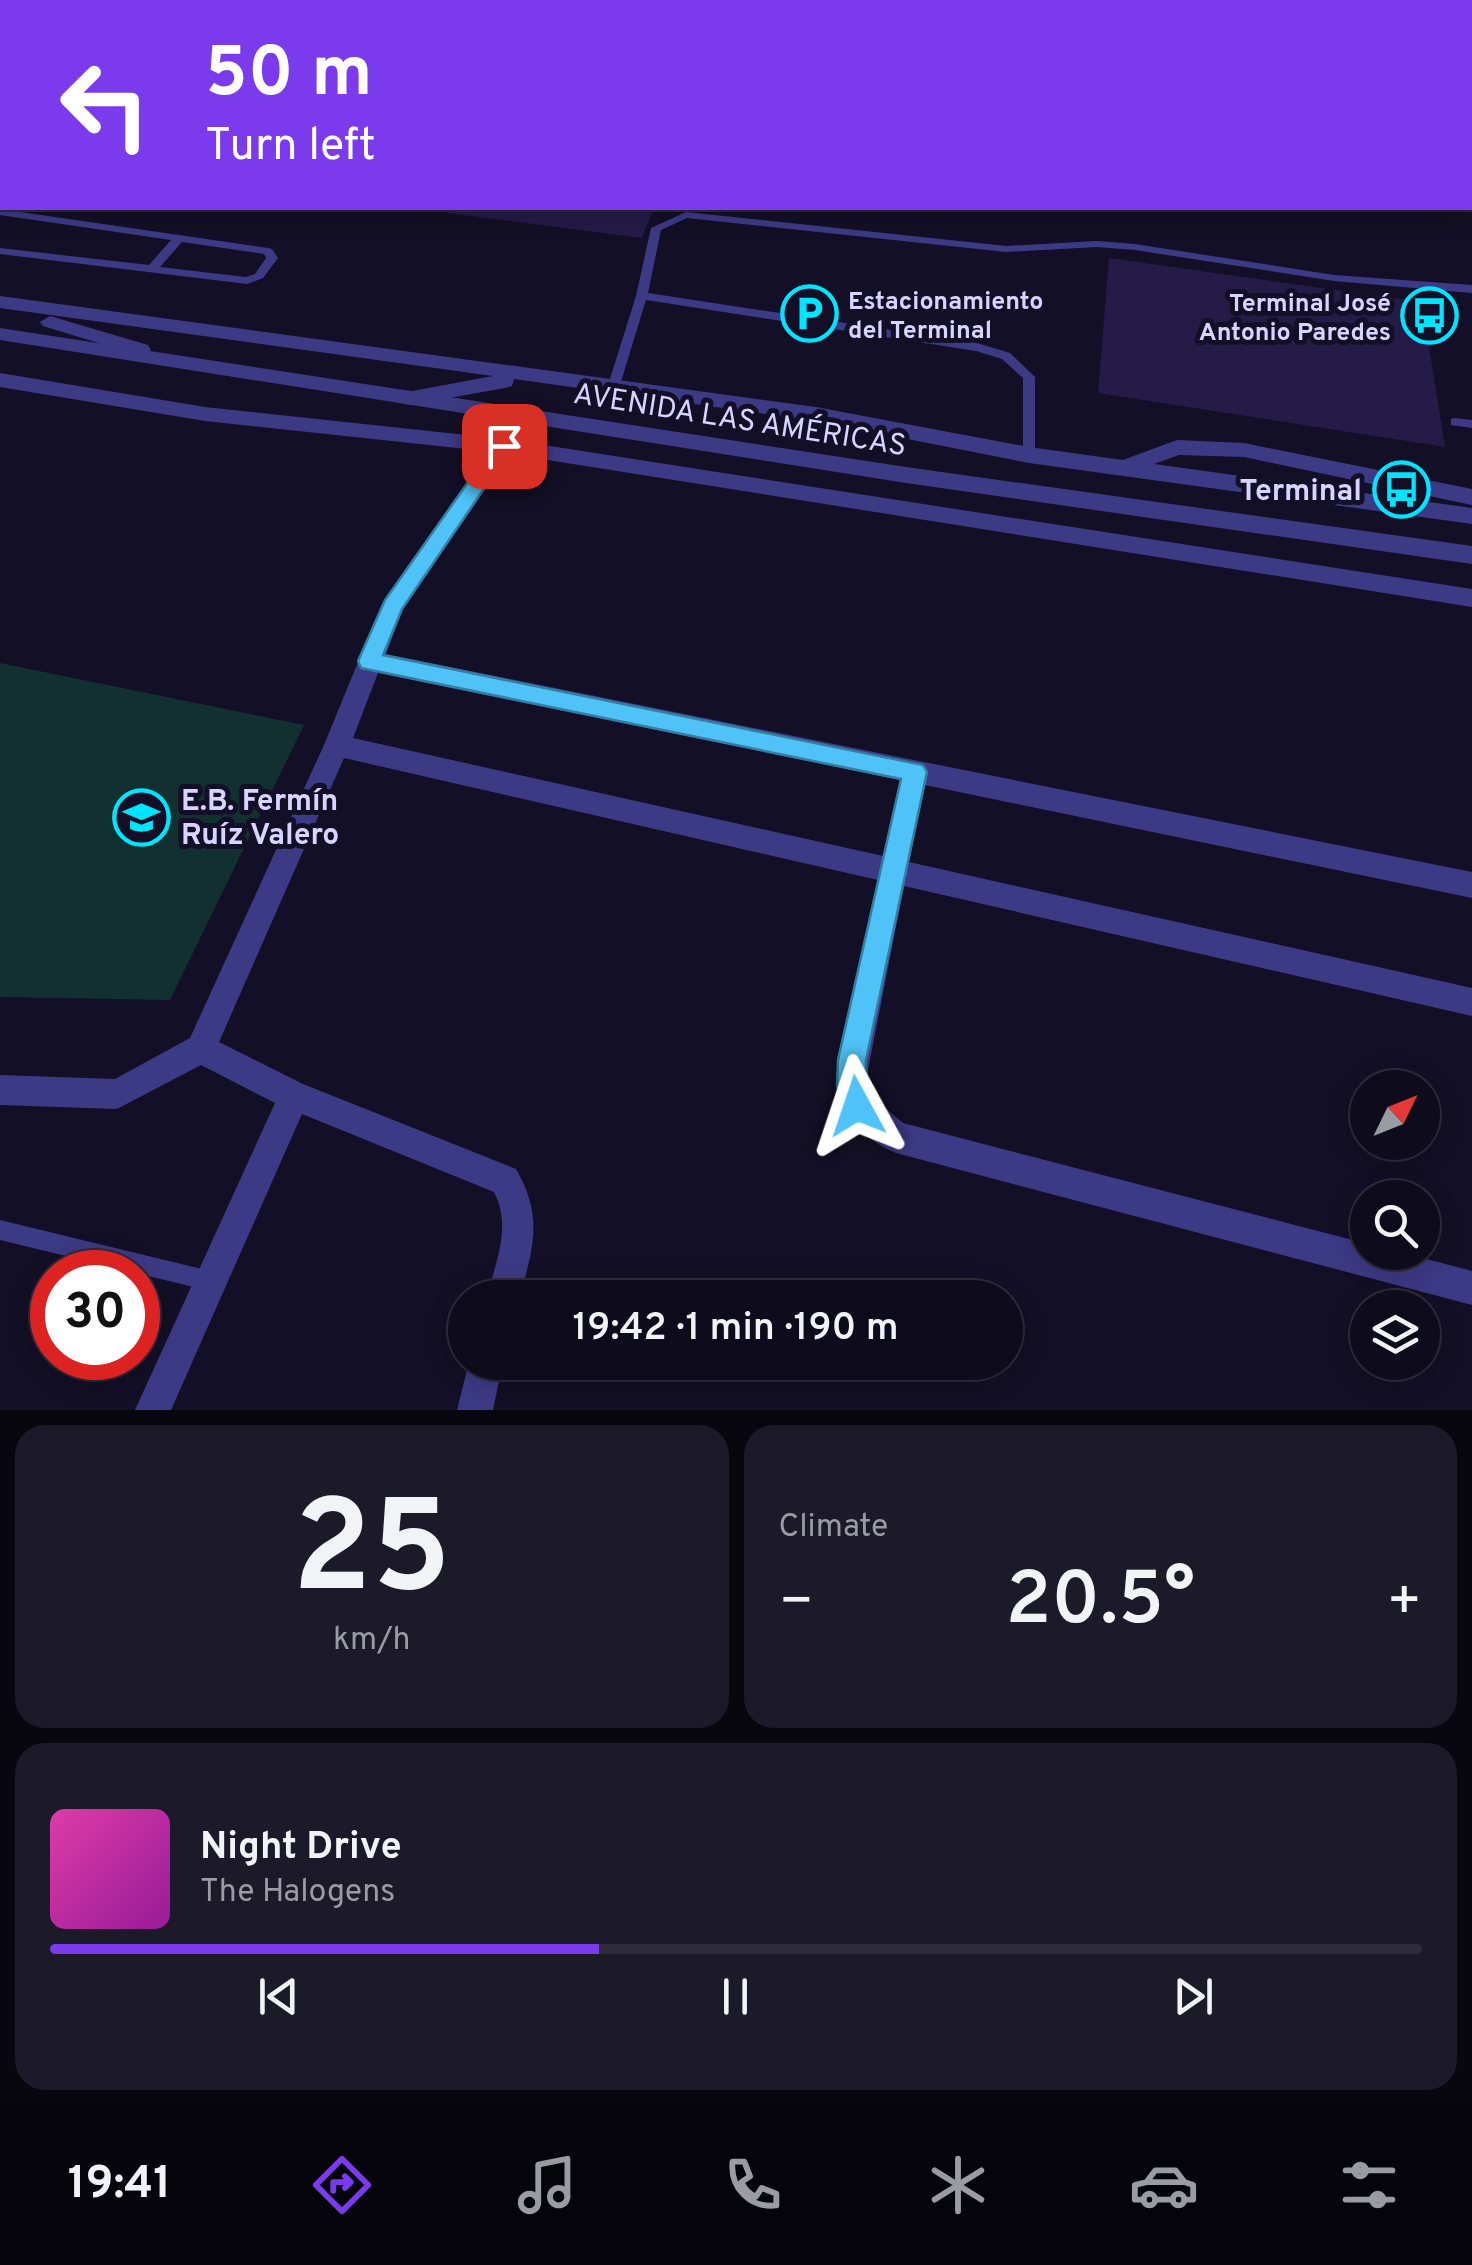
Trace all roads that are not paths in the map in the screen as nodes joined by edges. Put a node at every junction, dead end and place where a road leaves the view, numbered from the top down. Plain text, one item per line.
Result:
1 (0, 212) edge
2 (179, 238) junction
3 (0, 251) edge
4 (152, 269) junction
5 (1472, 289) edge
6 (642, 296) junction
7 (0, 302) edge
8 (0, 310) edge
9 (0, 334) edge
10 (141, 350) junction
11 (530, 376) junction
12 (0, 380) edge
13 (614, 385) junction
14 (409, 398) junction
15 (1456, 422) dead end
16 (1472, 424) edge
17 (504, 446) junction
18 (1029, 454) junction
19 (1124, 468) junction
20 (1472, 497) edge
21 (1472, 516) edge
22 (1472, 555) edge
23 (1472, 598) edge
24 (369, 661) junction
25 (337, 744) junction
26 (915, 772) junction
27 (894, 871) junction
28 (1472, 885) edge
29 (1472, 1002) edge
30 (201, 1049) junction
31 (0, 1090) edge
32 (294, 1096) junction
33 (0, 1230) edge
34 (507, 1280) edge
35 (210, 1281) junction
36 (1472, 1288) edge
37 (482, 1380) edge
38 (153, 1410) edge
39 (474, 1410) edge

1 - 2 lane
2 - 4 lane
2 - 4 lane
3 - 4 lane
5 - 6 lane
6 - 13 lane
6 - 18 lane
7 - 11 street
8 - 10 street
9 - 10 street, AVENIDA LAS AMÉRICAS
10 - 14 street, AVENIDA LAS AMÉRICAS
11 - 13 street
11 - 14 street
12 - 17 street
13 - 18 street
14 - 22 street, AVENIDA LAS AMÉRICAS
15 - 16 lane
17 - 23 street
17 - 24 street
18 - 19 street
19 - 20 street
19 - 21 street
24 - 25 street
24 - 26 street
25 - 27 street
25 - 30 street
26 - 27 street
26 - 28 street
27 - 29 street
27 - 36 street
30 - 31 street
30 - 32 street
32 - 34 street
32 - 35 street
33 - 35 lane
35 - 38 street
37 - 39 street

